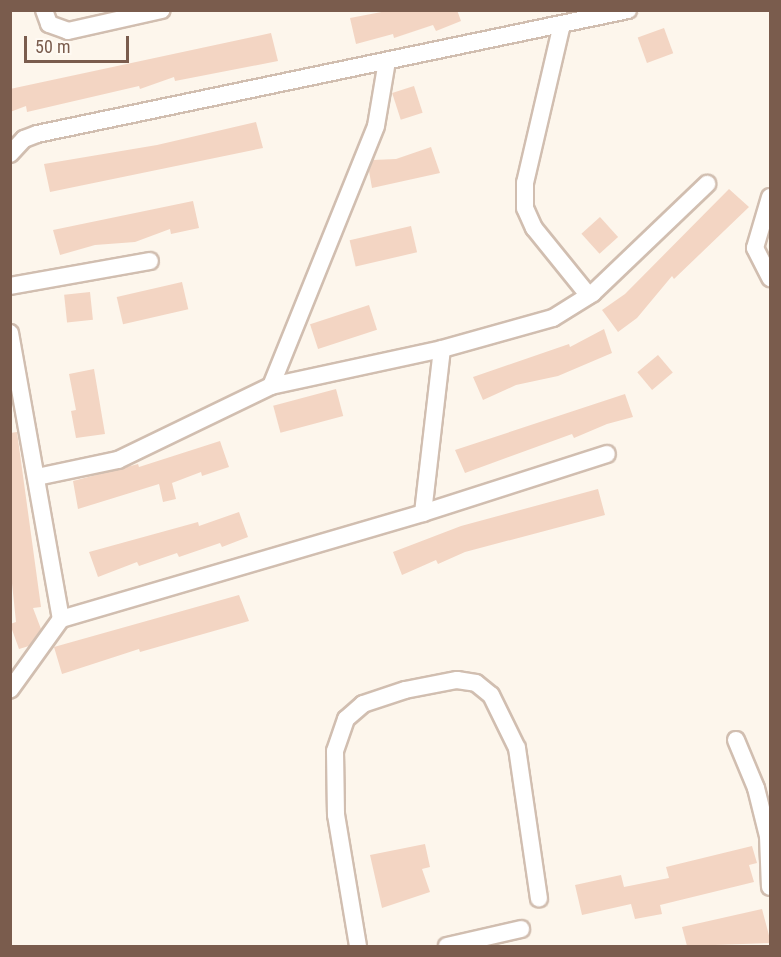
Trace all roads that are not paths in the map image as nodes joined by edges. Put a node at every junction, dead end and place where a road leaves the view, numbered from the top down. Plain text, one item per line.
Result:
1 (44, 10) edge
2 (162, 10) edge
3 (628, 10) edge
4 (157, 11) edge
5 (562, 24) junction
6 (387, 61) junction
7 (10, 154) edge
8 (707, 184) dead end
9 (771, 197) edge
10 (150, 261) dead end
11 (771, 278) edge
12 (10, 286) edge
13 (589, 297) junction
14 (10, 333) edge
15 (442, 349) junction
16 (272, 386) junction
17 (608, 454) dead end
18 (38, 477) junction
19 (423, 513) junction
20 (61, 619) junction
21 (10, 690) edge
22 (736, 740) dead end
23 (771, 886) edge
24 (539, 898) dead end
25 (520, 929) dead end
26 (358, 946) edge
27 (447, 946) edge

1 - 4 street
2 - 4 street
3 - 5 street
5 - 6 street
5 - 13 street
6 - 7 street
6 - 16 street
8 - 13 street
9 - 11 street
10 - 12 street
13 - 15 street
14 - 18 street
15 - 16 street
15 - 19 street
16 - 18 street
17 - 19 street
18 - 20 street
19 - 20 street
20 - 21 street
22 - 23 street
24 - 26 street
25 - 27 street

